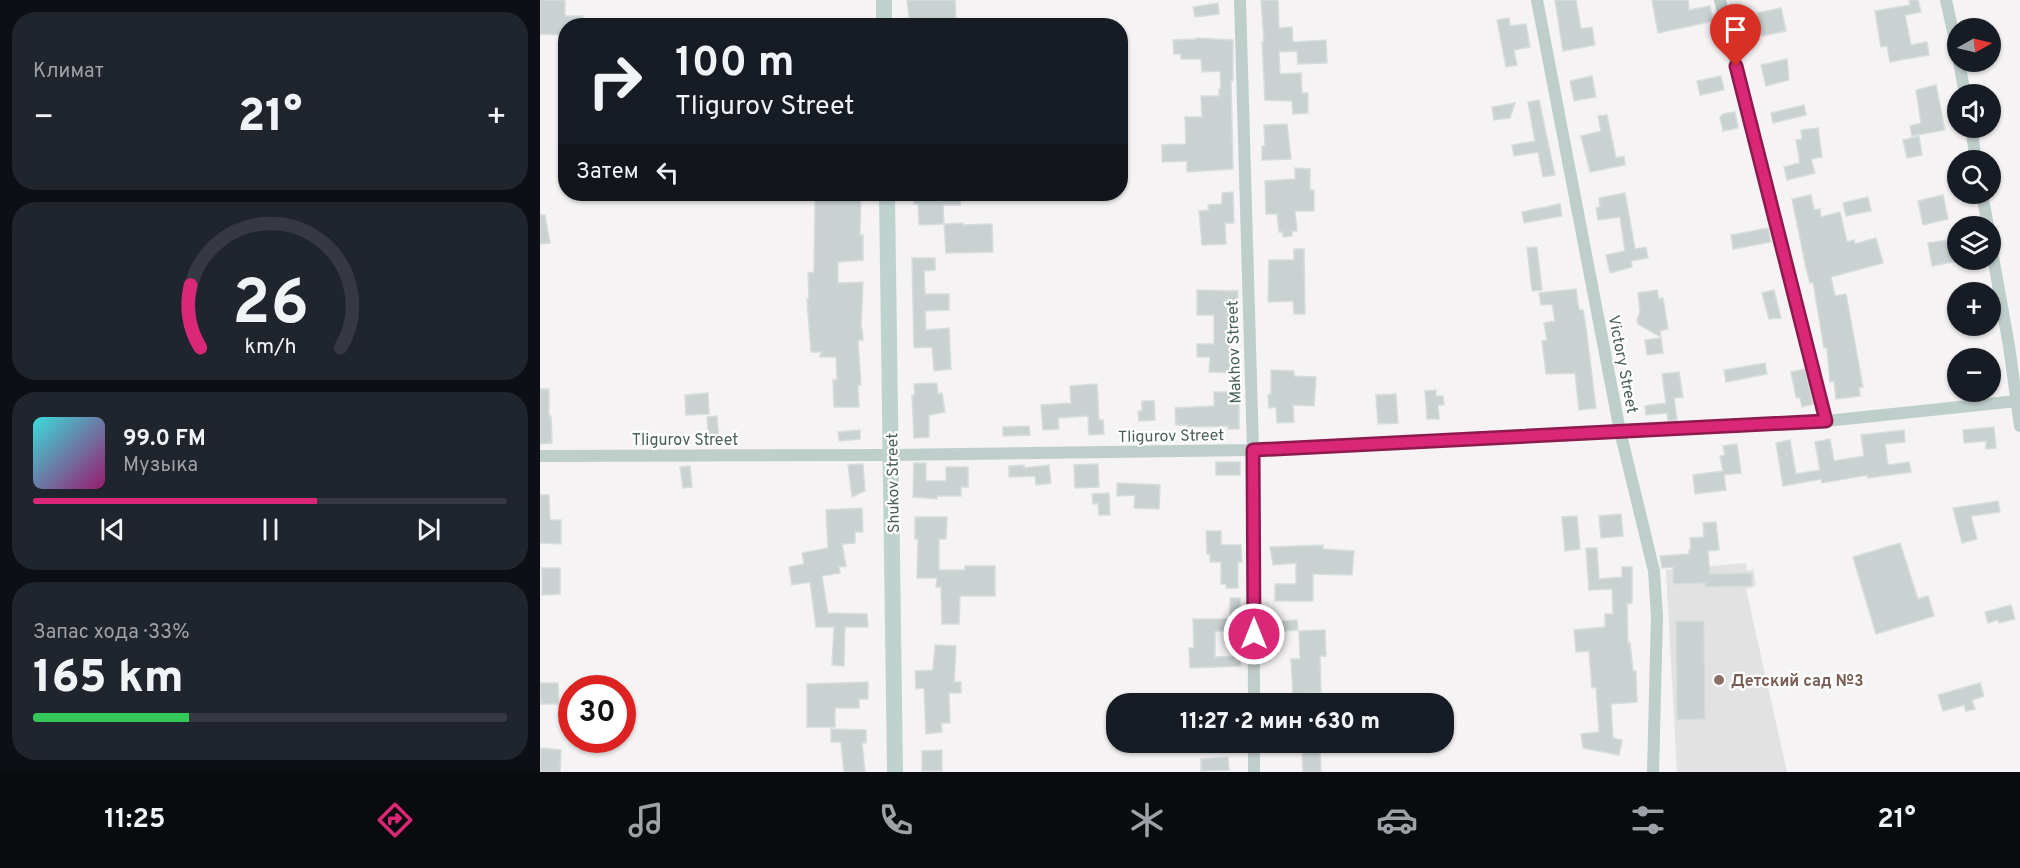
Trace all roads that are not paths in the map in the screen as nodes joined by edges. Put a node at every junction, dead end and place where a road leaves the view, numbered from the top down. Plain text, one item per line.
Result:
1 (884, 0) edge
2 (1240, 0) edge
3 (1537, 0) edge
4 (1720, 0) edge
5 (1946, 0) edge
6 (884, 18) edge
7 (1950, 18) edge
8 (887, 201) edge
9 (1995, 270) edge
10 (2017, 401) junction
11 (1826, 421) junction
12 (2020, 426) edge
13 (1620, 431) junction
14 (1253, 450) junction
15 (891, 455) junction
16 (540, 456) edge
17 (1254, 693) edge
18 (1254, 753) edge
19 (895, 772) edge
20 (1254, 772) edge
21 (1653, 772) edge

1 - 6 main road
2 - 14 street, Makhov Street
3 - 13 street, Victory Street
4 - 11 street
5 - 7 street
8 - 15 main road, Shukov Street
9 - 10 street
10 - 11 street, Tligurov Street
10 - 12 street
11 - 13 street, Tligurov Street
13 - 14 street, Tligurov Street
13 - 21 street, Victory Street
14 - 15 street, Tligurov Street
14 - 17 street, Makhov Street
15 - 16 street, Tligurov Street
15 - 19 main road, Shukov Street
18 - 20 street

